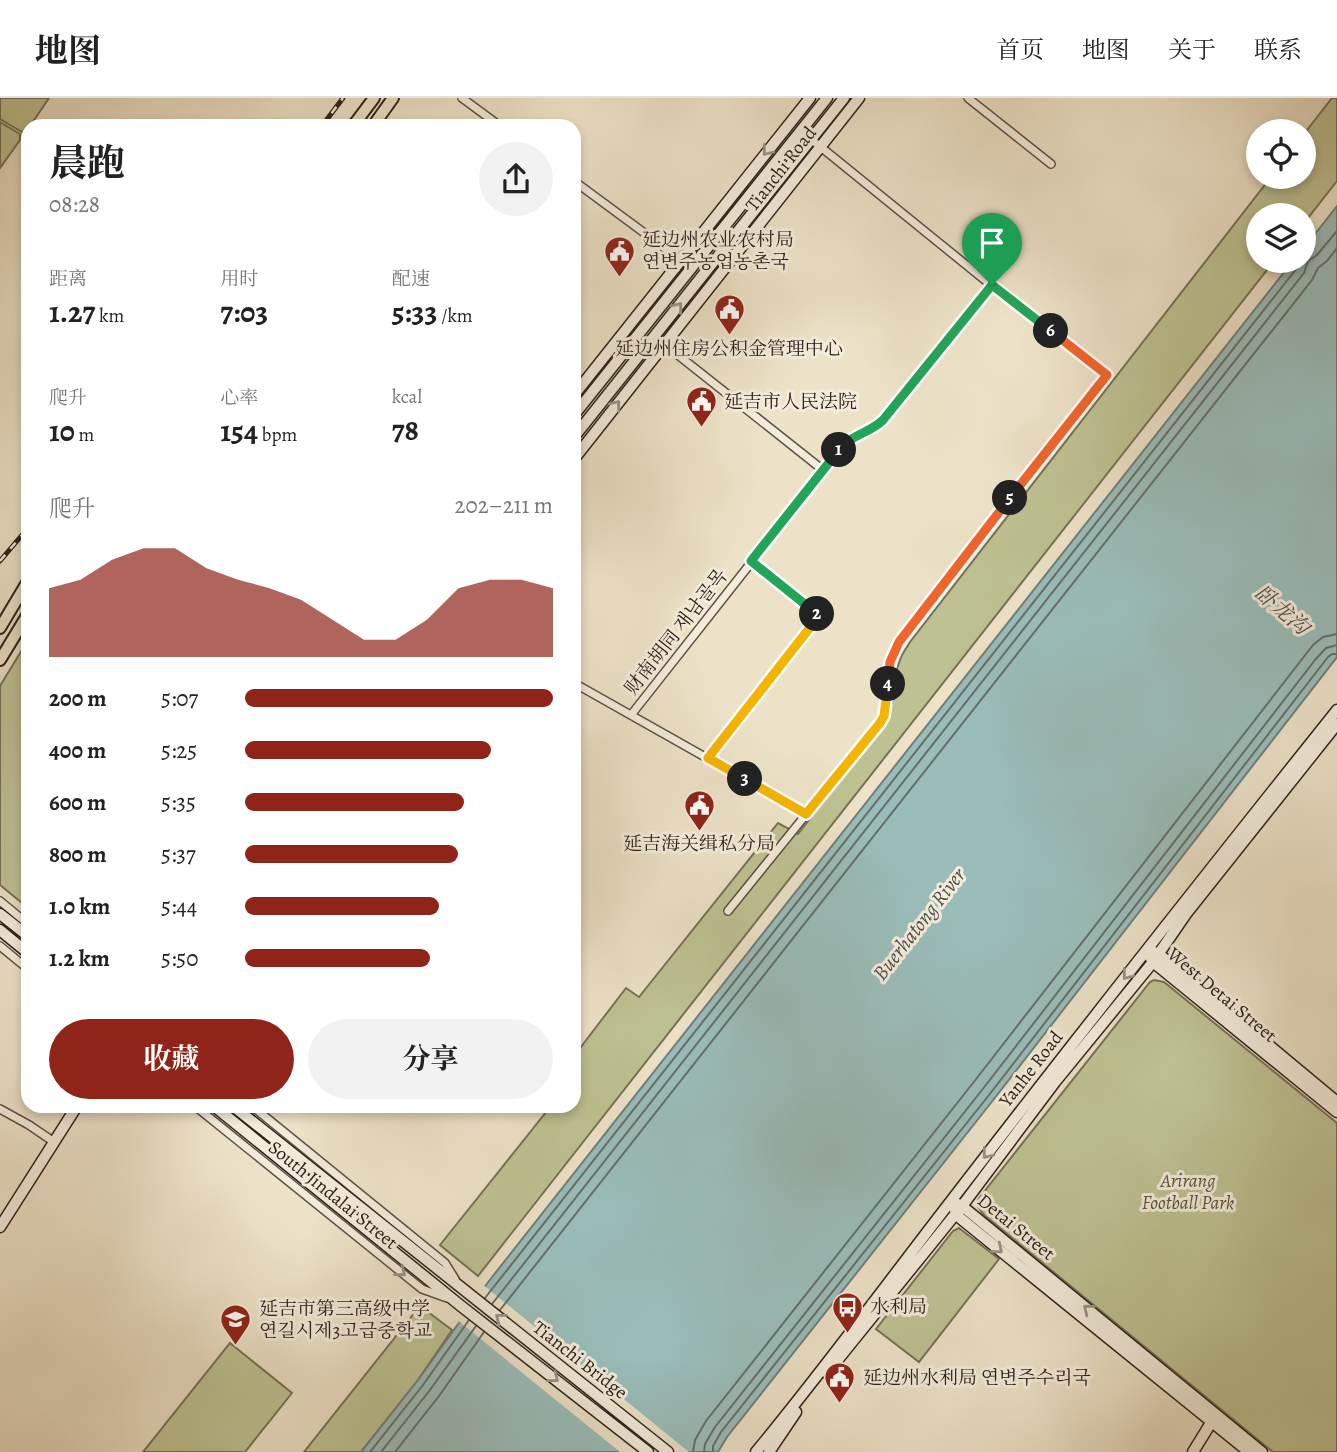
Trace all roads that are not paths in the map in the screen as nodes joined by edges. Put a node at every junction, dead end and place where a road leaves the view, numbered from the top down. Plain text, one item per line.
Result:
1 (374, 98) edge
2 (393, 98) edge
3 (462, 98) edge
4 (810, 98) edge
5 (827, 98) edge
6 (844, 98) edge
7 (859, 98) edge
8 (968, 98) edge
9 (359, 119) edge
10 (378, 119) edge
11 (490, 119) edge
12 (801, 131) junction
13 (811, 139) junction
14 (821, 147) junction
15 (1051, 164) dead end
16 (581, 186) edge
17 (681, 260) junction
18 (992, 285) junction
19 (654, 336) junction
20 (664, 344) junction
21 (581, 386) edge
22 (581, 406) edge
23 (581, 428) edge
24 (581, 450) edge
25 (823, 470) junction
26 (751, 561) junction
27 (21, 593) edge
28 (21, 626) edge
29 (0, 628) edge
30 (0, 660) edge
31 (581, 687) edge
32 (1337, 710) edge
33 (631, 715) junction
34 (1337, 724) edge
35 (708, 758) junction
36 (806, 814) junction
37 (0, 901) edge
38 (728, 911) dead end
39 (0, 914) edge
40 (21, 918) edge
41 (0, 930) edge
42 (21, 930) edge
43 (0, 946) edge
44 (21, 947) edge
45 (1146, 950) junction
46 (1156, 958) junction
47 (21, 963) edge
48 (1337, 1102) edge
49 (0, 1109) edge
50 (1337, 1112) edge
51 (73, 1113) edge
52 (204, 1113) edge
53 (223, 1113) edge
54 (242, 1113) edge
55 (261, 1113) edge
56 (54, 1142) junction
57 (951, 1201) junction
58 (959, 1209) junction
59 (0, 1227) edge
60 (466, 1292) junction
61 (458, 1303) junction
62 (1214, 1418) junction
63 (773, 1449) edge
64 (648, 1452) edge
65 (668, 1452) edge
66 (756, 1452) edge
67 (1193, 1452) edge
68 (1249, 1452) edge
69 (1262, 1452) edge

1 - 9 main road
2 - 10 main road
3 - 11 street
4 -> 17 main road, Tianchi Road
5 - 12 main road, Tianchi Road
6 - 13 main road, Tianchi Road
7 - 14 main road, Tianchi Road
8 - 15 street
12 - 13 street
12 - 22 main road, Tianchi Road
13 - 14 street
19 -> 13 main road, Tianchi Road
14 - 18 street
14 - 20 main road, Tianchi Road
16 - 17 street
17 - 21 main road, Tianchi Road
18 - 25 street, 财南胡同 재남골목
18 - 36 street
19 - 20 street
19 - 23 main road, Tianchi Road
24 -> 20 main road, Tianchi Road
20 - 25 street
25 - 26 street, 财南胡同 재남골목
26 - 33 street, 财南胡同 재남골목
26 - 35 street
27 - 29 main road
28 - 30 main road
31 - 33 street
32 - 45 main road, Yanhe Road
33 - 35 street
34 - 46 main road, Yanhe Road
35 - 36 street
36 - 38 street
37 - 40 street
39 - 42 main road
41 - 44 main road
43 - 47 street
45 - 46 main road, West Detai Street
45 -> 57 main road, Yanhe Road
46 - 48 main road, West Detai Street
46 - 50 main road, West Detai Street
46 - 58 main road, Yanhe Road
49 - 56 street
51 - 56 main road
52 -> 61 street, South Jindalai Street
53 - 61 main road, South Jindalai Street
54 - 60 main road, South Jindalai Street
55 - 60 street, South Jindalai Street
56 - 59 main road
57 - 58 main road, Detai Street
57 - 66 main road, Yanhe Road
58 - 62 main road, Detai Street
58 - 63 main road, Yanhe Road
65 -> 60 main road, Tianchi Bridge
61 -> 64 main road, Tianchi Bridge
62 - 67 main road
62 - 68 main road, Detai Street
62 - 69 main road, Detai Street

